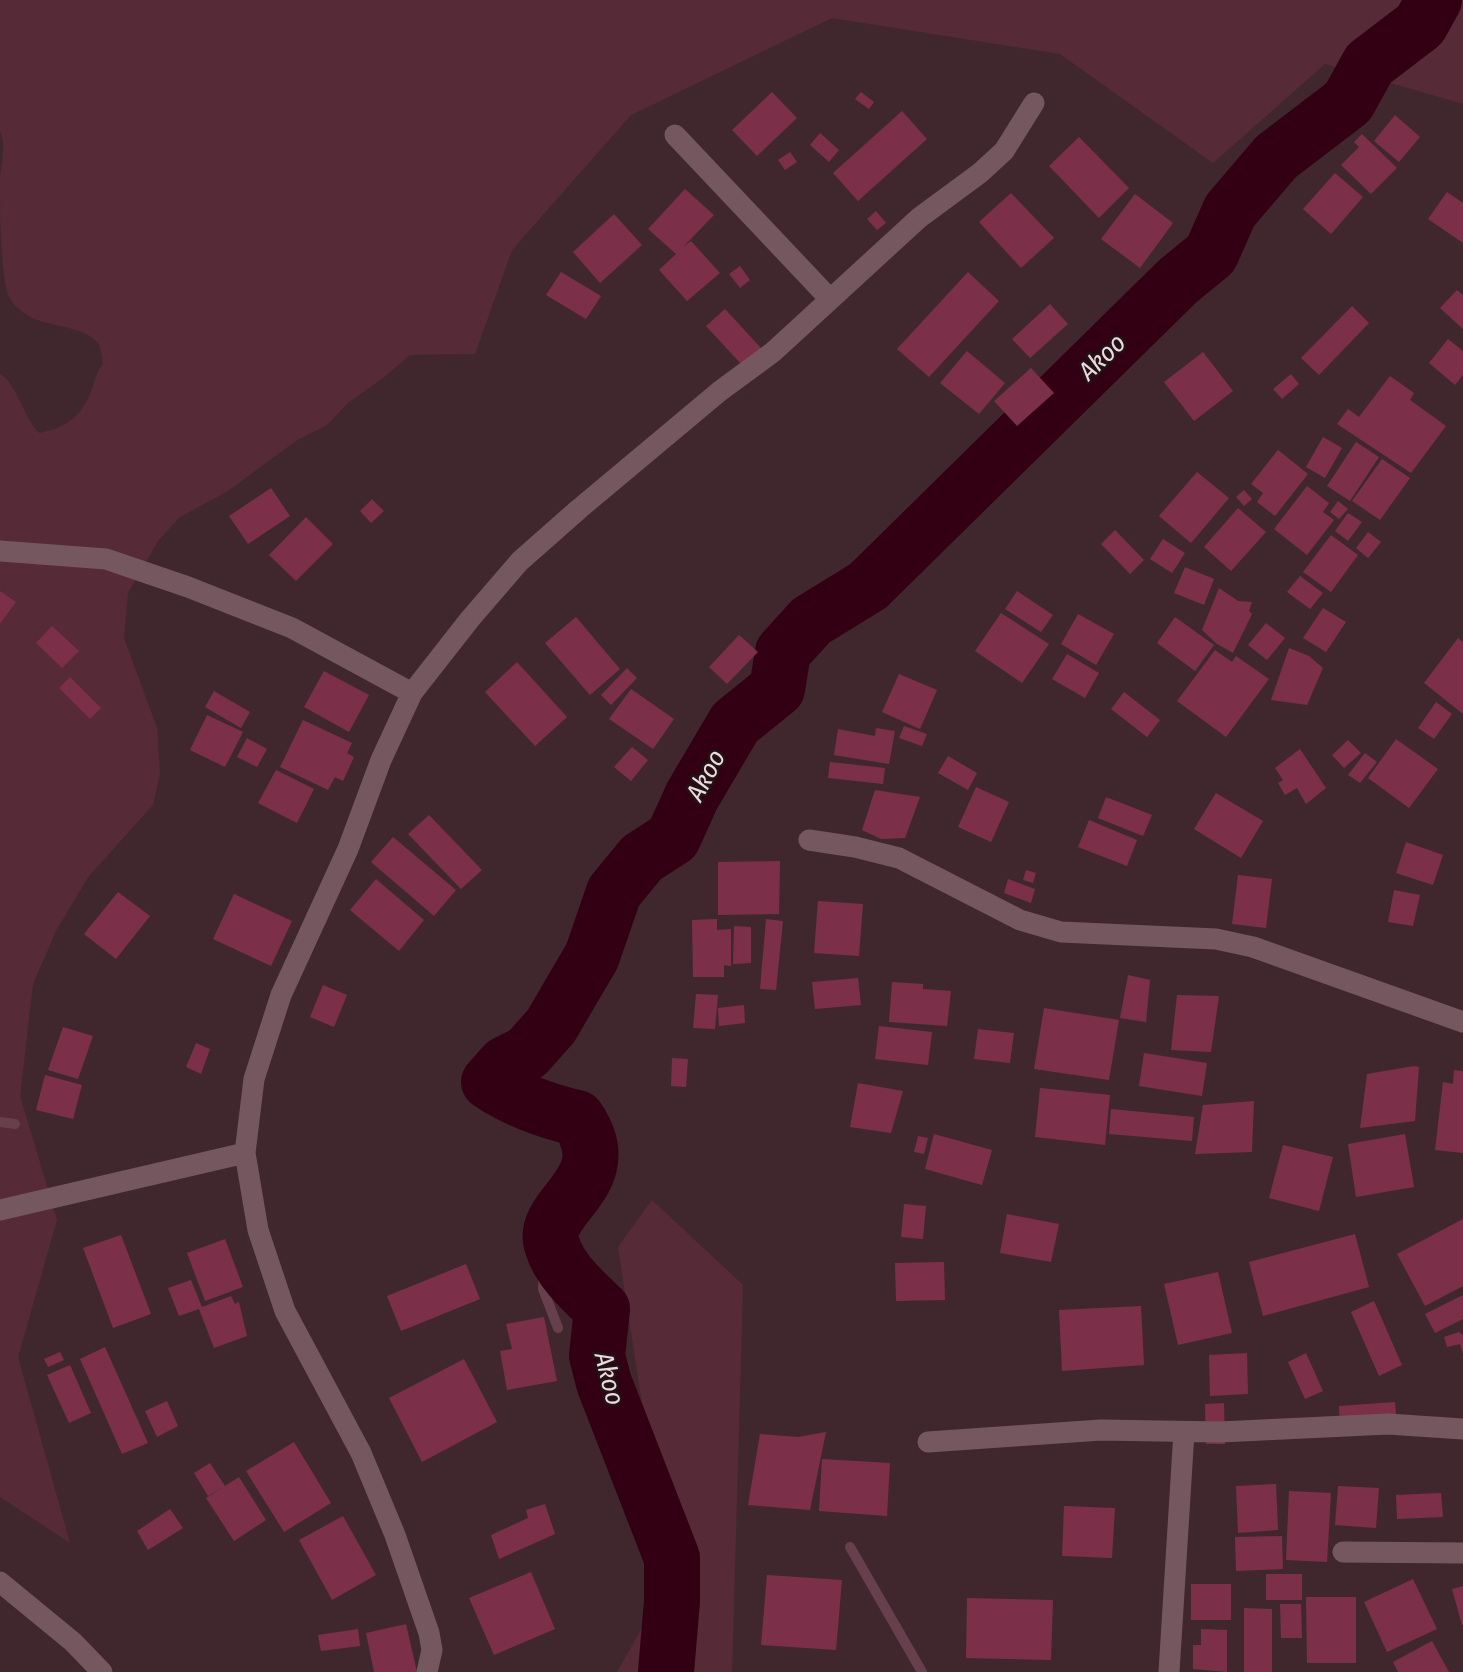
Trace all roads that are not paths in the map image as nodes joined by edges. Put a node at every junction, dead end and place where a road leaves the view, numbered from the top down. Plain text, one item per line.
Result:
1 (1034, 103) dead end
2 (675, 135) dead end
3 (829, 298) junction
4 (0, 551) edge
5 (412, 694) junction
6 (809, 840) dead end
7 (1463, 1022) edge
8 (245, 1153) junction
9 (0, 1210) edge
10 (1463, 1429) edge
11 (1184, 1432) junction
12 (928, 1442) dead end
13 (1343, 1552) dead end
14 (1463, 1553) edge
15 (0, 1582) edge
16 (102, 1672) edge
17 (427, 1672) edge
18 (1169, 1672) edge

1 - 3 street
2 - 3 street
3 - 5 street
4 - 5 street
5 - 8 street
6 - 7 street
8 - 9 street
8 - 17 street
10 - 11 street
11 - 12 street
11 - 18 street
13 - 14 street
15 - 16 street

